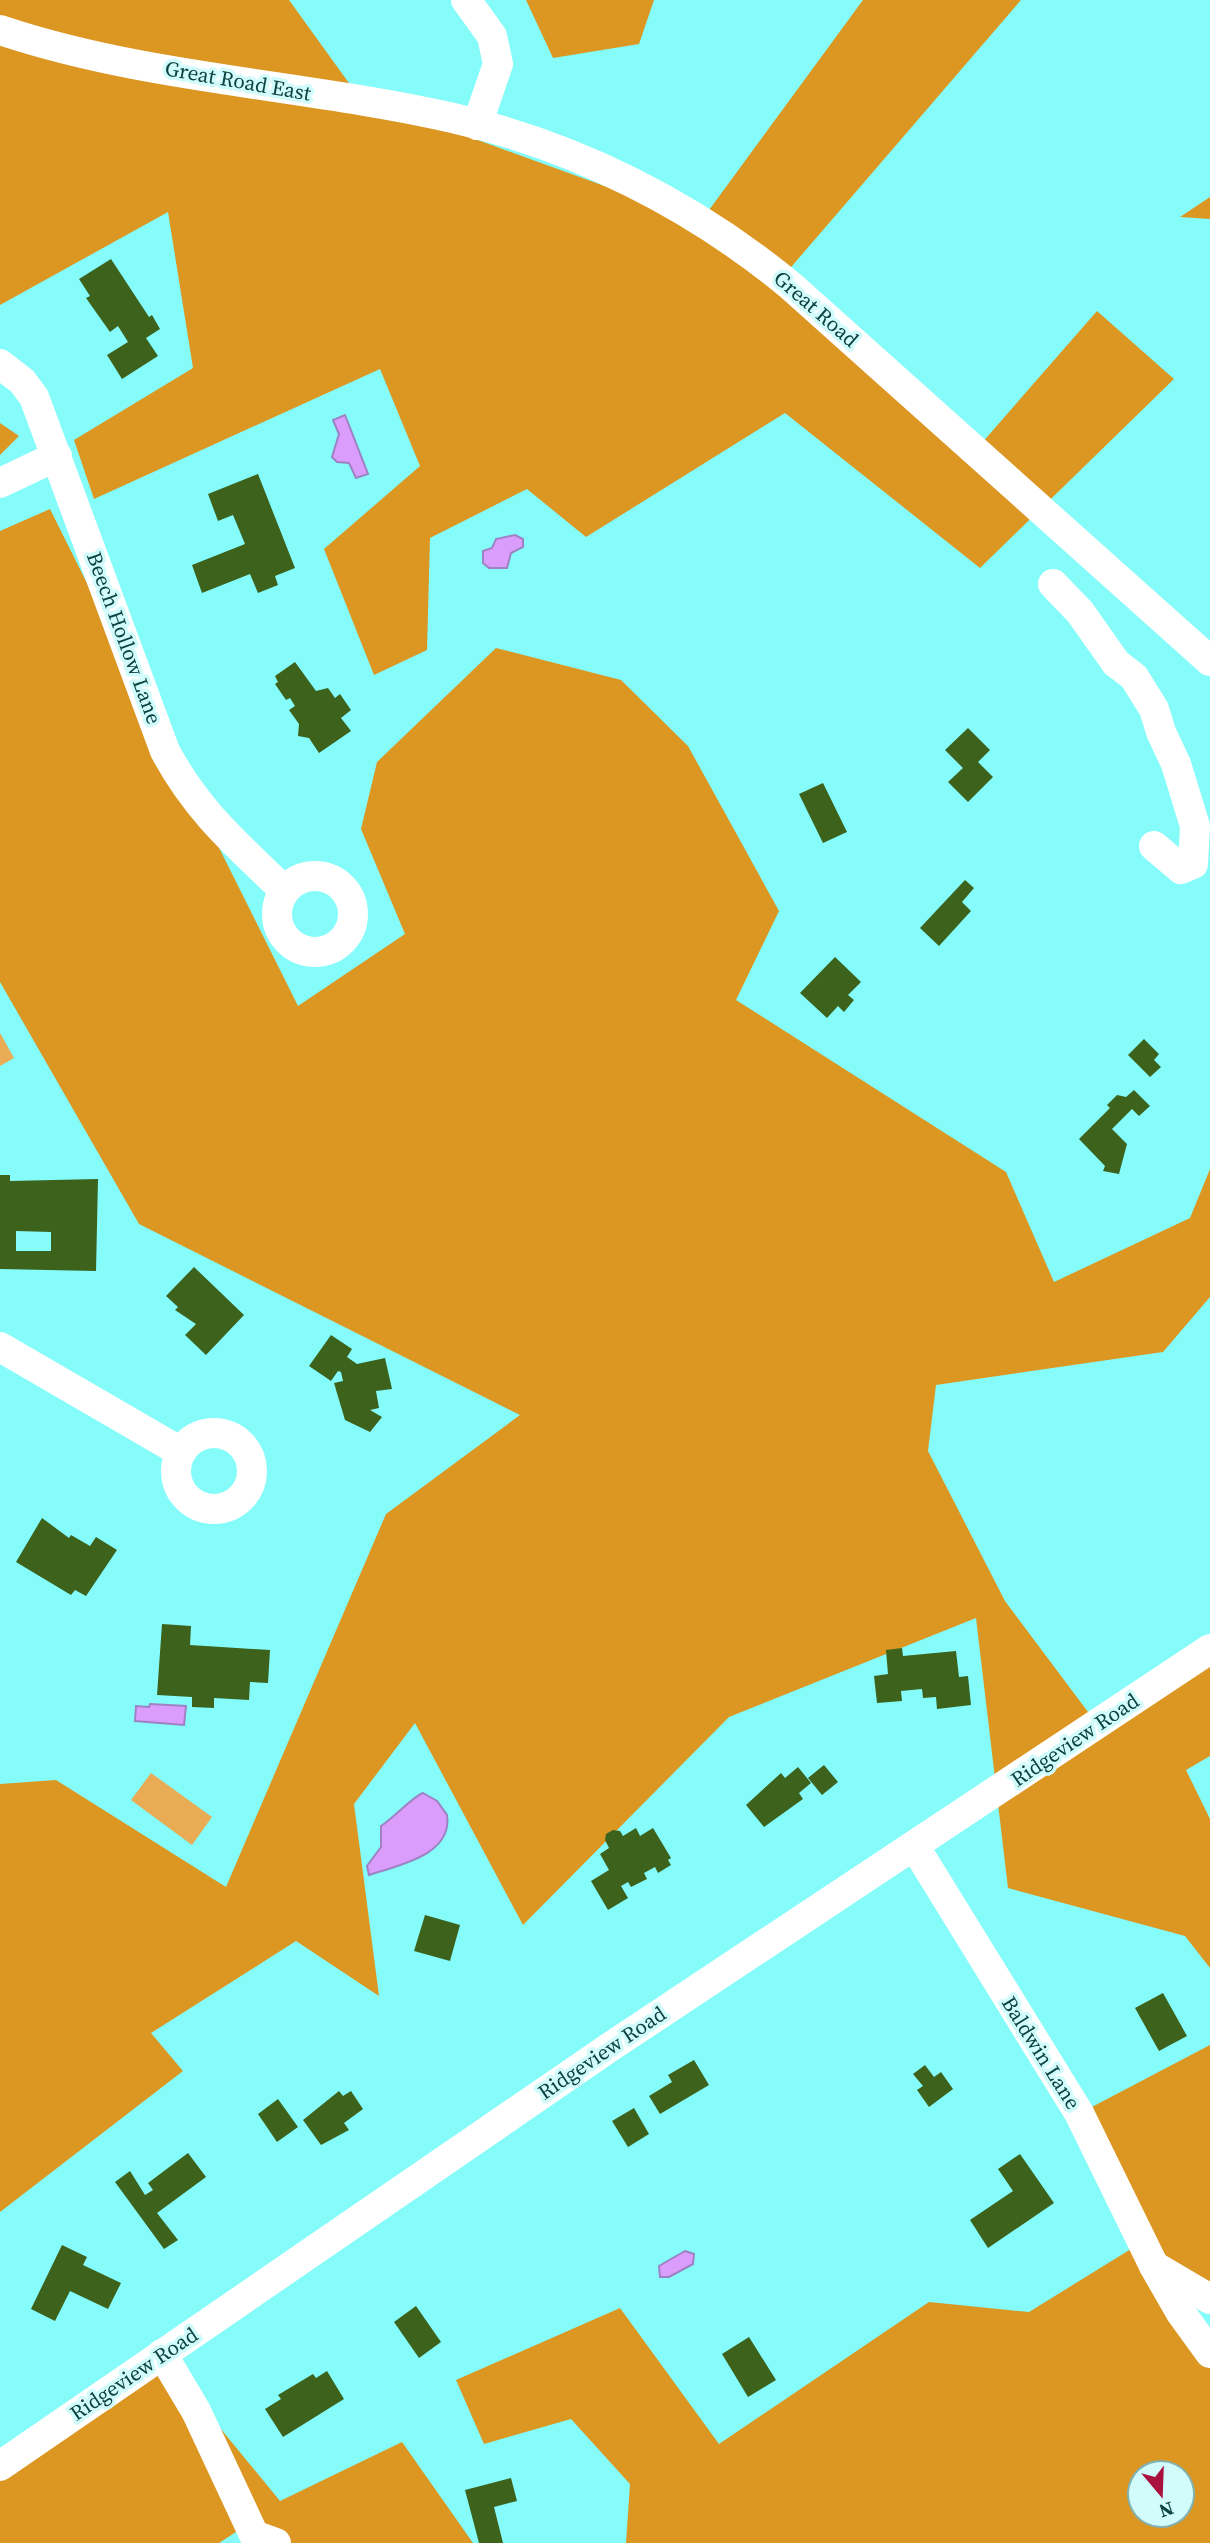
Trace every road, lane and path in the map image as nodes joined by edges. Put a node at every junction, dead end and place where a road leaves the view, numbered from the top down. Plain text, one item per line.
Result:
1 (466, 0) edge
2 (0, 30) edge
3 (477, 125) junction
4 (0, 364) edge
5 (57, 456) junction
6 (0, 483) edge
7 (1053, 584) dead end
8 (1210, 661) edge
9 (1154, 846) dead end
10 (284, 890) dead end
11 (0, 1348) edge
12 (181, 1452) dead end
13 (1210, 1649) edge
14 (915, 1847) junction
15 (1154, 2266) junction
16 (1210, 2299) edge
17 (1210, 2353) edge
18 (162, 2354) junction
19 (0, 2466) edge
20 (276, 2543) edge

1 - 3 street
2 - 3 street, Great Road East
3 - 8 street, Great Road
4 - 5 street, Beech Hollow Lane
5 - 6 street
5 - 10 street, Beech Hollow Lane
7 - 9 street
11 - 12 street
13 - 14 street, Ridgeview Road
14 - 15 street, Baldwin Lane
14 - 18 street, Ridgeview Road
15 - 16 street
15 - 17 street, Baldwin Lane
18 - 19 street, Ridgeview Road
18 - 20 street

